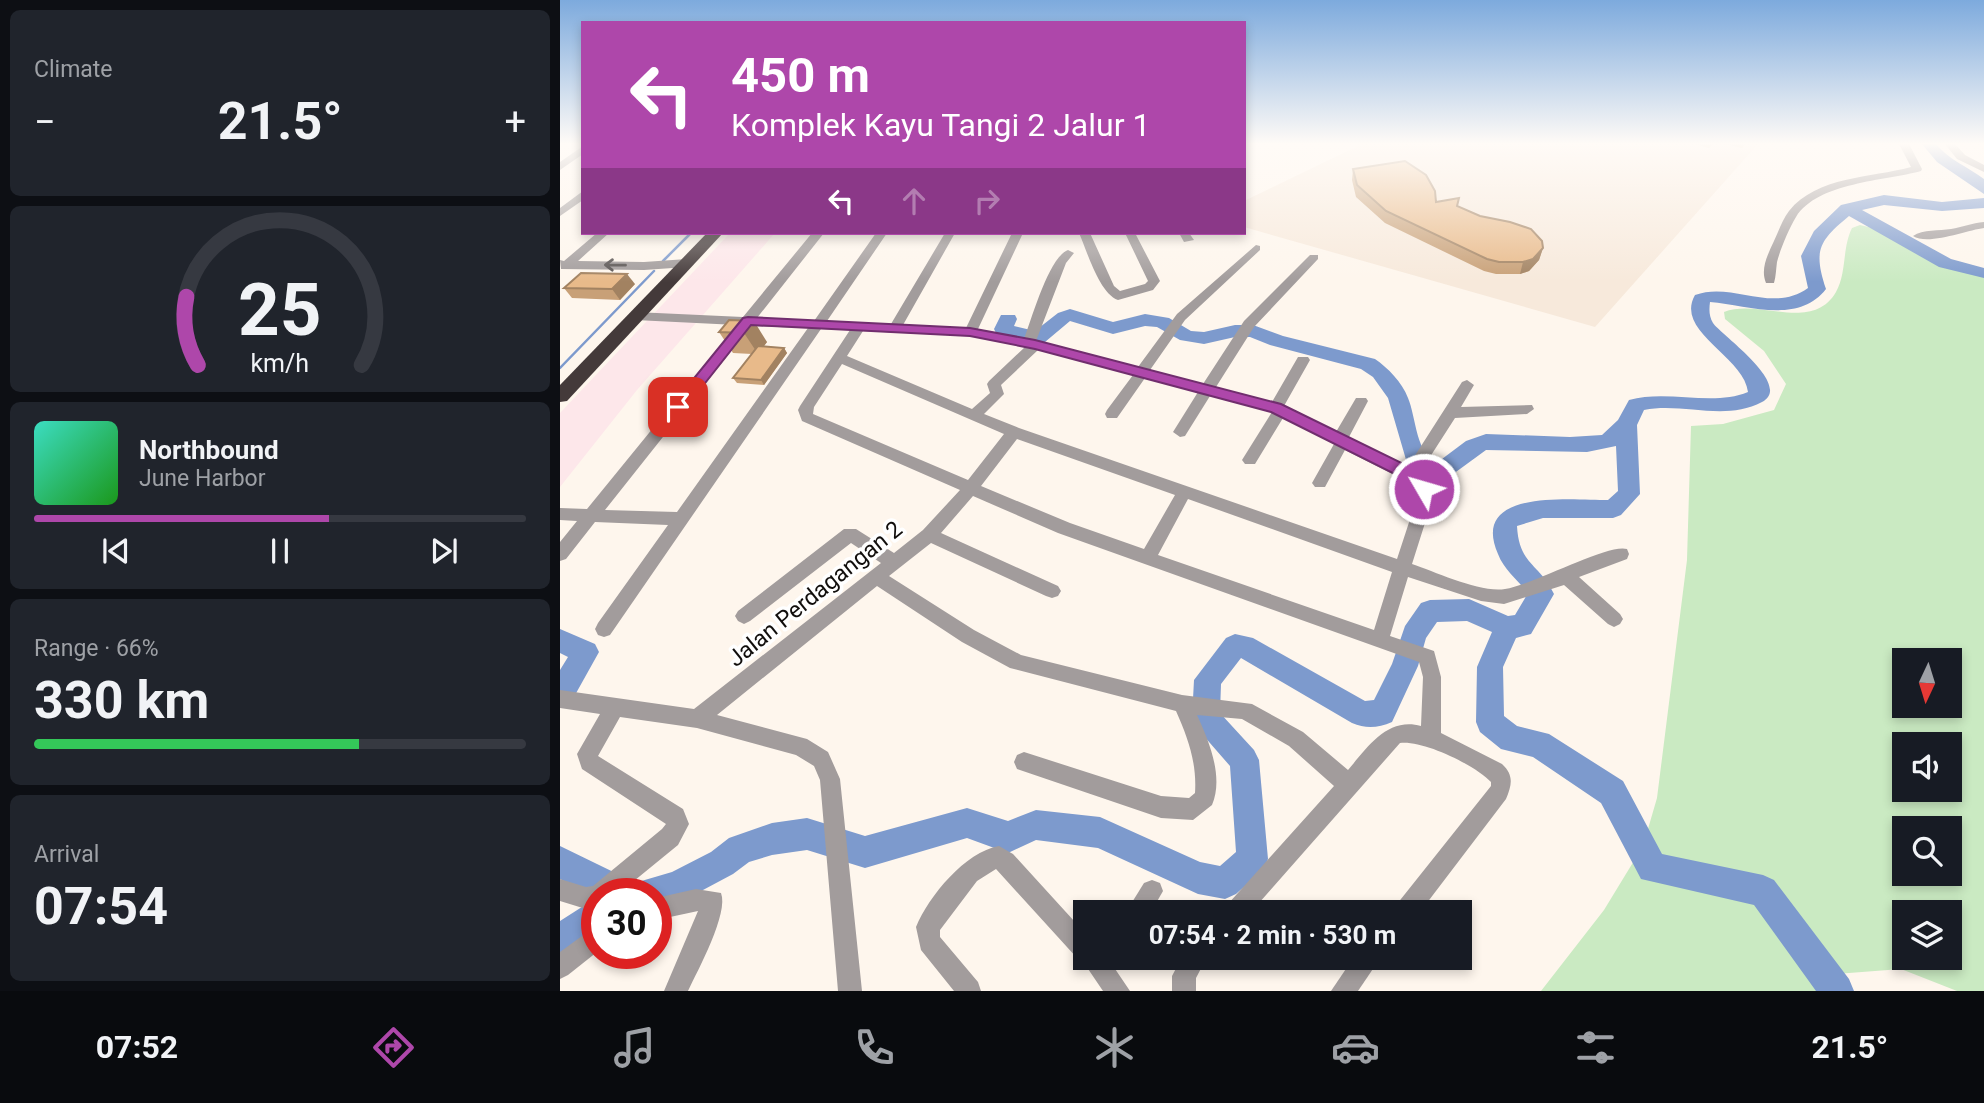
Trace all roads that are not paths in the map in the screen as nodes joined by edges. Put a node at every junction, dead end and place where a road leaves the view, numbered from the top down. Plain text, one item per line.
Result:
1 (1827, 190) edge
2 (581, 196) edge
3 (560, 213) edge
4 (1984, 225) edge
5 (601, 235) edge
6 (701, 235) edge
7 (713, 235) edge
8 (816, 235) edge
9 (881, 235) edge
10 (949, 235) edge
11 (1017, 235) edge
12 (1086, 235) edge
13 (1130, 235) edge
14 (1919, 236) dead end
15 (1256, 248) dead end
16 (1068, 253) dead end
17 (1314, 257) dead end
18 (679, 264) junction
19 (562, 266) edge
20 (1770, 280) dead end
21 (635, 316) junction
22 (748, 321) junction
23 (817, 325) junction
24 (859, 327) junction
25 (895, 328) junction
26 (970, 332) junction
27 (1032, 344) junction
28 (840, 358) junction
29 (1303, 360) dead end
30 (1143, 373) junction
31 (560, 381) edge
32 (1466, 385) dead end
33 (1208, 390) junction
34 (560, 396) edge
35 (1362, 401) dead end
36 (1278, 409) junction
37 (1527, 409) dead end
38 (1451, 413) junction
39 (1112, 414) dead end
40 (974, 415) junction
41 (1014, 432) junction
42 (1180, 432) dead end
43 (1342, 440) junction
44 (1250, 460) dead end
45 (1410, 475) junction
46 (1320, 483) dead end
47 (1184, 492) junction
48 (964, 495) junction
49 (560, 514) edge
50 (591, 515) junction
51 (681, 519) junction
52 (929, 535) junction
53 (560, 554) edge
54 (1621, 554) dead end
55 (1148, 558) junction
56 (895, 563) junction
57 (1402, 568) junction
58 (878, 578) junction
59 (1563, 578) junction
60 (1052, 591) dead end
61 (744, 616) dead end
62 (1614, 619) dead end
63 (604, 629) dead end
64 (1380, 639) junction
65 (565, 700) edge
66 (1187, 704) junction
67 (616, 706) junction
68 (697, 719) junction
69 (1431, 740) junction
70 (1024, 762) dead end
71 (1349, 785) junction
72 (621, 878) edge
73 (560, 890) edge
74 (1152, 891) dead end
75 (581, 896) edge
76 (1146, 900) edge
77 (1247, 900) edge
78 (1414, 900) edge
79 (672, 905) edge
80 (1073, 934) edge
81 (581, 950) edge
82 (560, 967) edge
83 (1104, 970) edge
84 (1187, 970) edge
85 (1359, 970) edge
86 (676, 991) edge
87 (850, 991) edge
88 (969, 991) edge
89 (1118, 991) edge
90 (1184, 991) edge
91 (1343, 991) edge

1 - 20 street
2 - 3 street
4 - 14 street
5 - 19 street
6 - 18 highway
7 - 18 highway
8 - 22 street
9 - 23 street
10 - 25 street
11 - 26 street
12 - 13 street
15 - 30 street
16 - 27 street
17 - 33 street
18 -> 19 street
18 - 21 highway
18 - 31 highway
21 - 22 street
21 - 34 highway
22 - 23 street
22 - 50 street
23 - 24 street
23 - 51 street
24 - 25 street
24 - 28 street
25 - 26 street
26 - 27 street
27 - 30 street
27 - 40 street
28 - 40 street
28 - 48 street
29 - 36 street
30 - 33 street
30 - 39 street
32 - 38 street
33 - 36 street
33 - 42 street
35 - 43 street
36 - 43 street
36 - 44 street
37 - 38 street
38 - 45 street
40 - 41 street
41 - 47 street
41 - 48 street, Jalan Perdagangan 2
43 - 45 street
43 - 46 street
45 - 57 street
47 - 55 street
47 - 57 street
48 - 52 street, Jalan Perdagangan 2
48 - 55 street
49 - 50 street
50 - 51 street
50 - 53 street
51 - 63 street
52 - 56 street, Jalan Perdagangan 2
52 - 60 street
54 - 59 street
55 - 64 street
56 - 58 street, Jalan Perdagangan 2
56 - 61 street
57 - 59 street
57 - 64 street
58 - 66 street
58 - 68 street, Jalan Perdagangan 2
59 - 62 street
64 - 69 street
65 - 67 street
66 - 70 street
66 - 71 street
67 - 68 street
67 - 72 street
68 - 87 street
69 - 71 street
69 - 78 street
71 - 77 street
73 - 75 street
74 - 76 street
79 - 86 street
80 - 88 street
81 - 82 street
83 - 89 street
84 - 90 street
85 - 91 street

